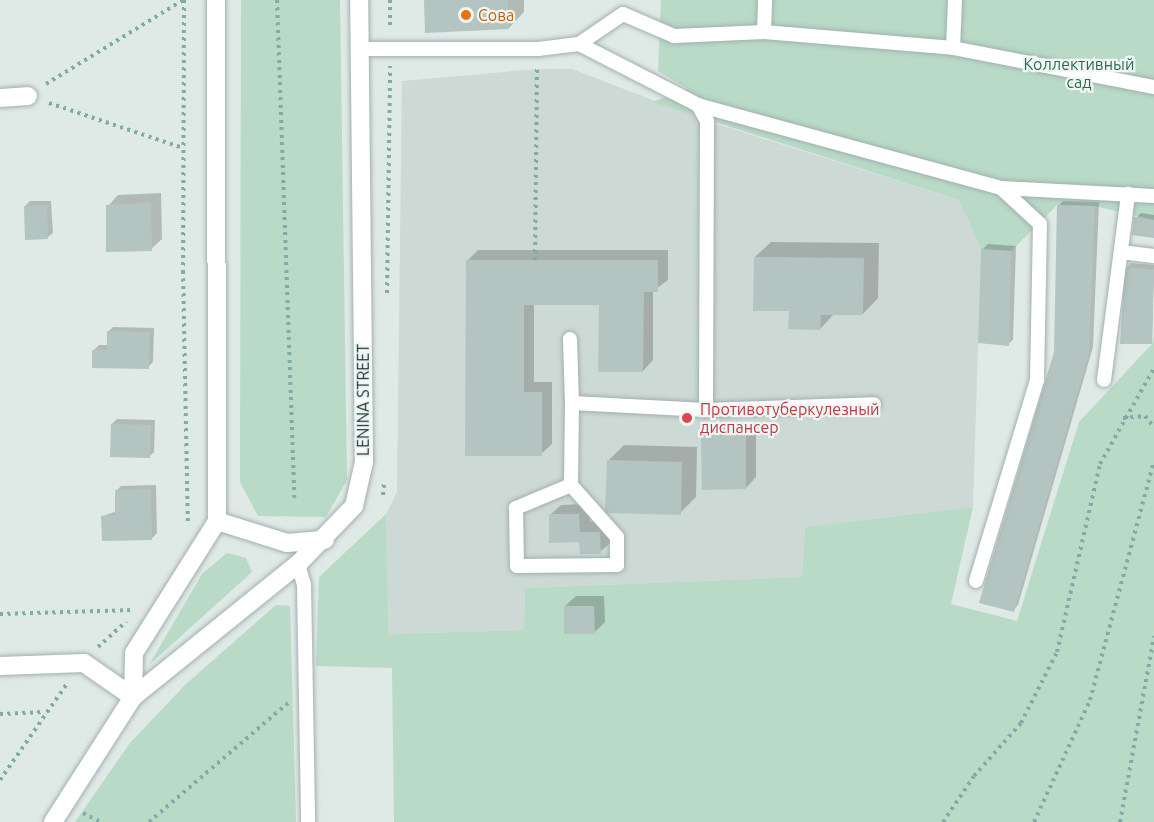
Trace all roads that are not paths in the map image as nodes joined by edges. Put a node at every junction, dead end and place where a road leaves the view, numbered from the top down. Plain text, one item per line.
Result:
1 (216, 0) edge
2 (359, 0) edge
3 (765, 0) edge
4 (955, 0) edge
5 (764, 32) junction
6 (579, 44) junction
7 (953, 48) junction
8 (360, 49) junction
9 (1154, 87) edge
10 (28, 96) road end
11 (0, 98) edge
12 (698, 105) junction
13 (1001, 188) junction
14 (1128, 194) junction
15 (1154, 196) edge
16 (1121, 252) junction
17 (1154, 256) edge
18 (570, 339) dead end
19 (1104, 380) dead end
20 (572, 403) junction
21 (874, 404) dead end
22 (706, 410) junction
23 (572, 485) junction
24 (217, 521) junction
25 (325, 540) junction
26 (298, 564) junction
27 (976, 581) dead end
28 (0, 666) edge
29 (133, 697) junction
30 (53, 822) edge
31 (308, 822) edge

1 - 24 main road
2 - 8 main road, LENINA STREET
3 - 5 lane
4 - 7 lane
5 - 6 lane
5 - 7 lane
6 - 8 lane
6 - 12 lane
7 - 9 lane
8 - 25 main road, LENINA STREET
10 - 11 main road
12 - 13 lane
12 - 22 lane
13 - 14 lane
13 - 27 lane
14 - 15 lane
14 - 16 lane
16 - 17 lane
16 - 19 lane
18 - 20 lane
20 - 22 lane
20 - 23 lane
21 - 22 lane
23 - 23 lane
24 - 25 main road
24 - 29 main road
25 - 26 main road, LENINA STREET
26 - 29 main road, LENINA STREET
26 - 31 lane
28 - 29 main road
29 - 30 main road, LENINA STREET

